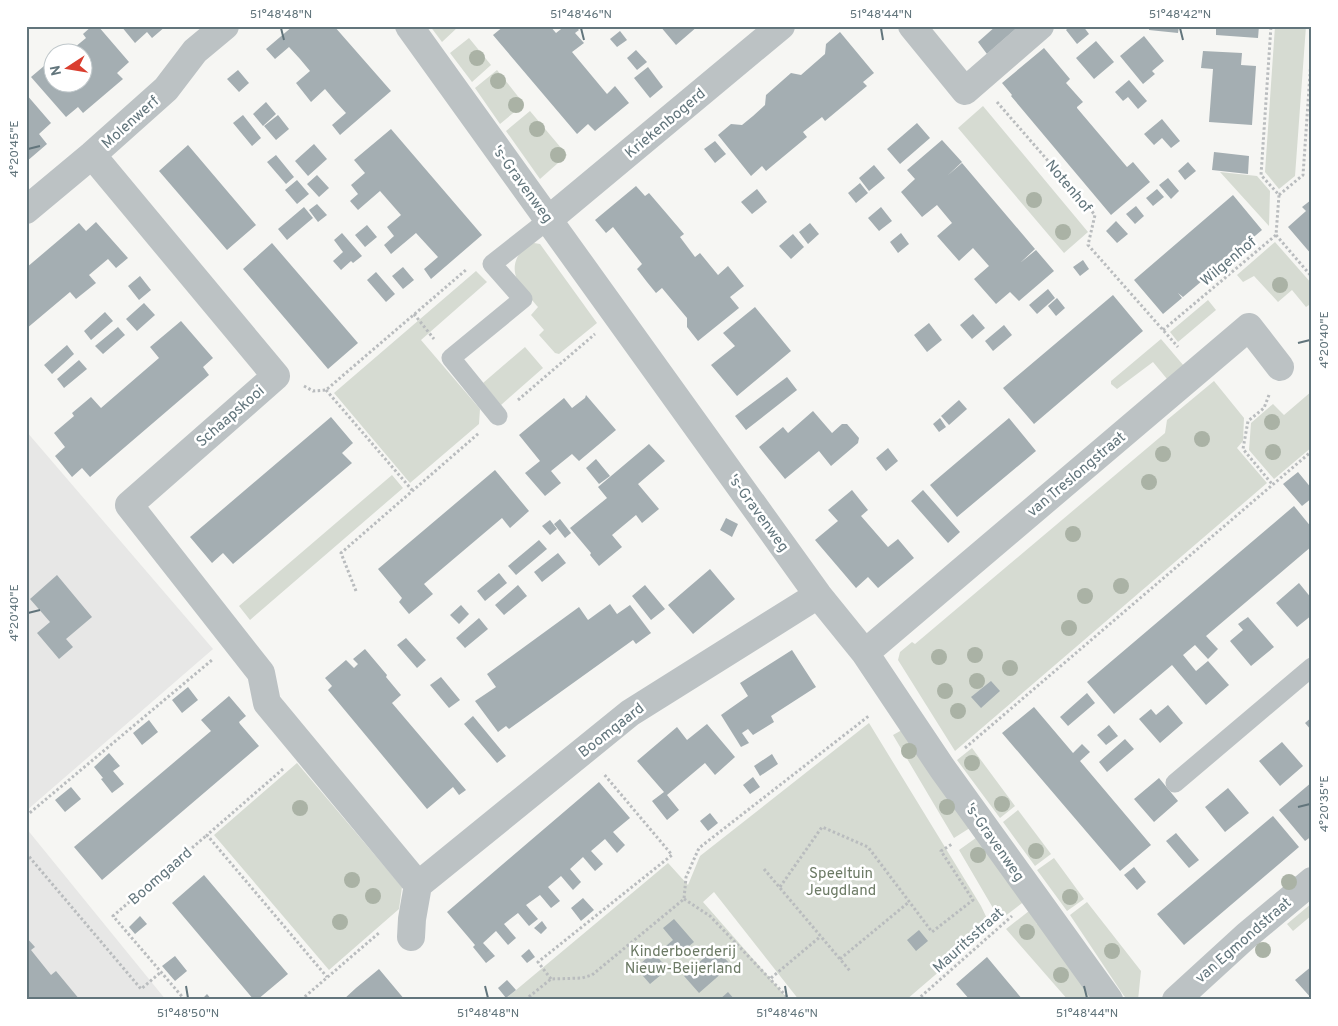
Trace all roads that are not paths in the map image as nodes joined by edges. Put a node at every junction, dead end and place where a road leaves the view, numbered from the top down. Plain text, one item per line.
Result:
1 (226, 26) edge
2 (409, 26) edge
3 (781, 26) edge
4 (912, 26) edge
5 (1040, 26) edge
6 (92, 155) junction
7 (26, 210) edge
8 (548, 220) junction
9 (1280, 367) road end
10 (498, 416) road end
11 (818, 594) junction
12 (865, 653) junction
13 (1312, 667) edge
14 (1174, 783) dead end
15 (1312, 881) edge
16 (418, 885) junction
17 (411, 928) road end
18 (1109, 1000) edge
19 (1176, 1000) edge

1 - 6 street, Molenwerf
2 - 8 street, 's-Gravenweg
3 - 8 street, Kriekenbogerd
4 - 5 street
6 - 7 street, Molenwerf
6 - 16 street, Schaapskooi
8 - 10 lane
8 - 11 street, 's-Gravenweg
9 - 12 street, van Treslongstraat
11 - 12 street, 's-Gravenweg
11 - 16 street, Boomgaard
12 - 18 street, 's-Gravenweg
13 - 14 lane
15 - 19 street, van Egmondstraat
16 - 17 street

